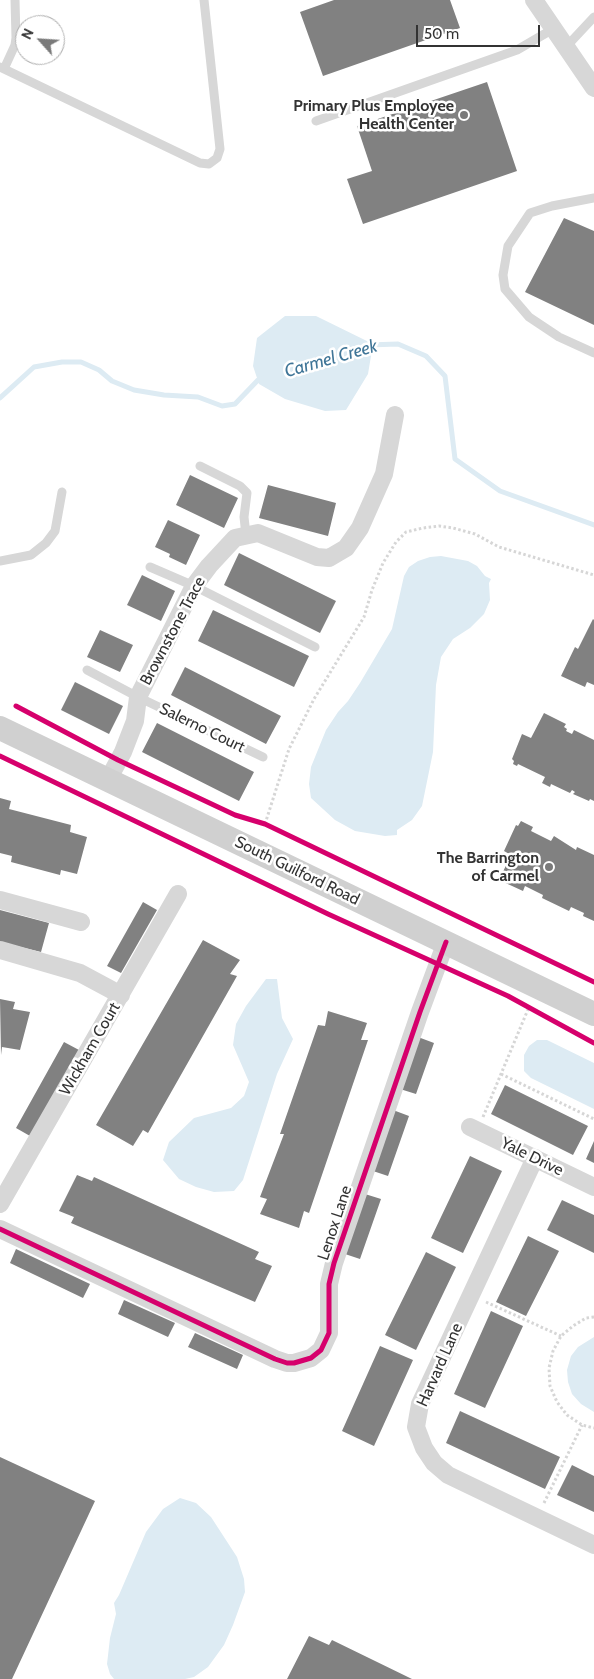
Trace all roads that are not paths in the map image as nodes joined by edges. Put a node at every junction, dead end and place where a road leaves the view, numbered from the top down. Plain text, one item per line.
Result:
1 (15, 0) edge
2 (204, 0) edge
3 (534, 0) edge
4 (594, 17) edge
5 (553, 28) junction
6 (566, 47) junction
7 (2, 68) edge
8 (594, 88) edge
9 (316, 121) dead end
10 (594, 198) edge
11 (594, 353) edge
12 (395, 416) dead end
13 (200, 466) dead end
14 (62, 492) dead end
15 (246, 535) junction
16 (0, 561) edge
17 (150, 567) dead end
18 (194, 586) junction
19 (315, 647) dead end
20 (87, 670) dead end
21 (138, 697) junction
22 (0, 728) edge
23 (263, 757) dead end
24 (108, 780) junction
25 (178, 894) dead end
26 (0, 900) edge
27 (81, 922) dead end
28 (446, 942) junction
29 (0, 950) edge
30 (121, 995) junction
31 (594, 1014) edge
32 (475, 1124) road end
33 (535, 1158) junction
34 (594, 1187) edge
35 (0, 1204) edge
36 (0, 1229) edge
37 (594, 1545) edge

1 - 7 lane
2 - 7 lane
3 - 5 street
4 - 6 lane
5 - 6 street
5 - 9 lane
6 - 8 street
10 - 11 lane
12 - 15 street
13 - 15 lane
14 - 16 lane
15 - 18 street, Brownstone Trace
17 - 18 lane
18 - 19 lane
18 - 21 street, Brownstone Trace
20 - 21 lane, Salerno Court
21 - 23 lane, Salerno Court
21 - 24 street, Brownstone Trace
22 - 24 main road, South Guilford Road
24 - 28 main road, South Guilford Road
25 - 30 street, Wickham Court
26 - 27 street
28 - 31 main road, South Guilford Road
28 - 36 street, Lenox Lane
29 - 30 street
30 - 35 street, Wickham Court
32 - 33 street, Yale Drive
33 - 34 street, Yale Drive
33 - 37 street, Harvard Lane

